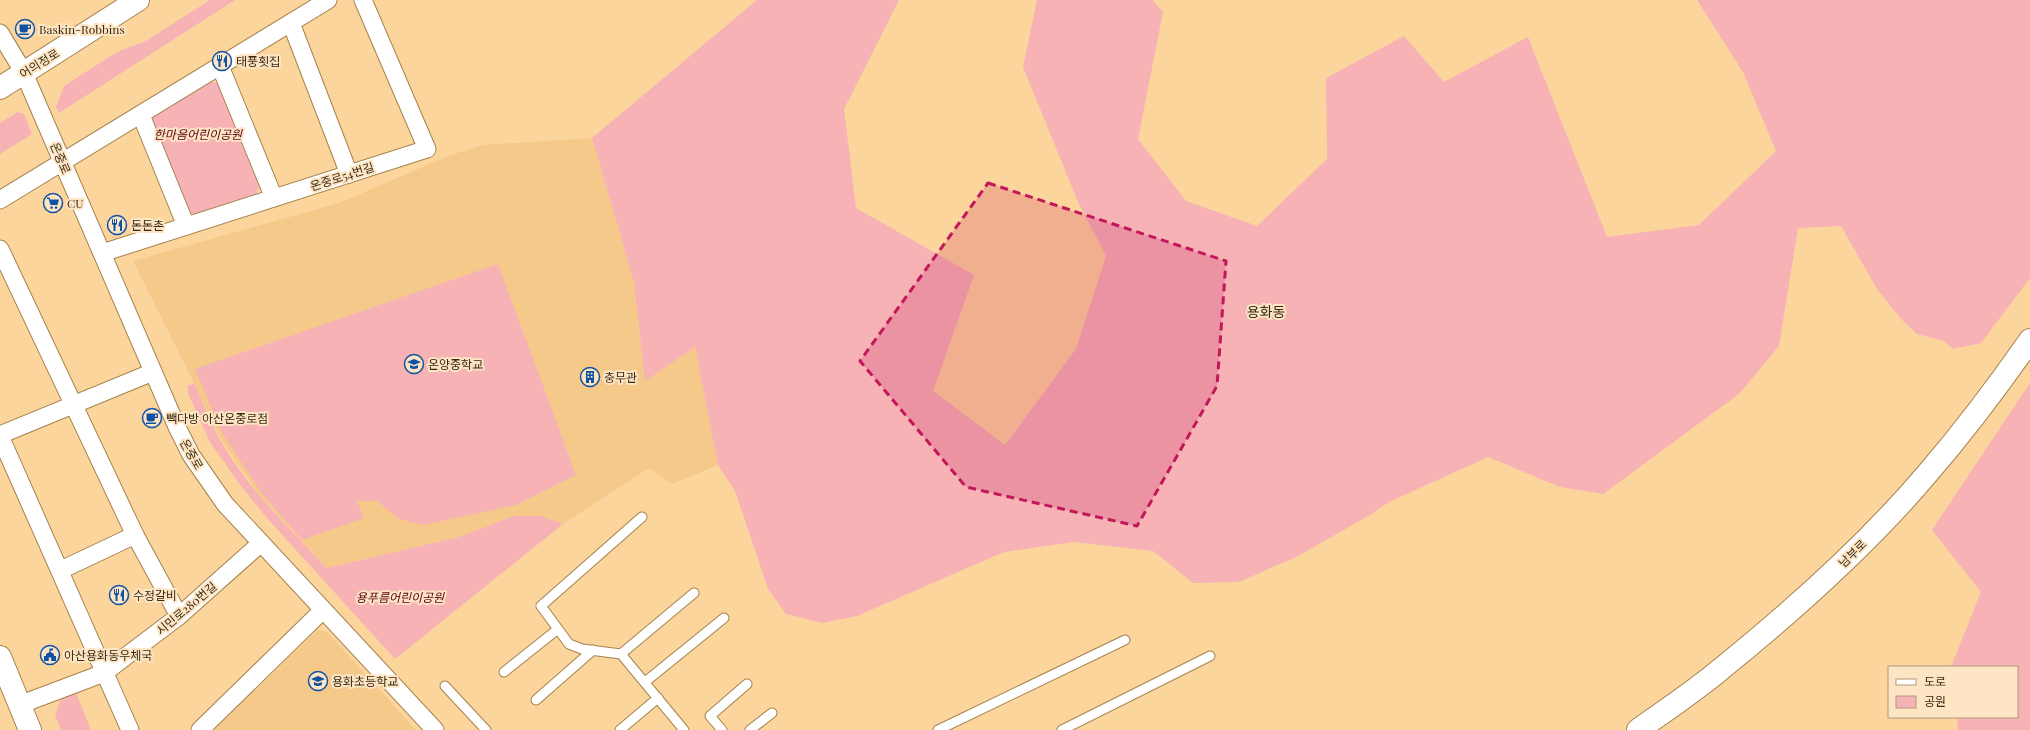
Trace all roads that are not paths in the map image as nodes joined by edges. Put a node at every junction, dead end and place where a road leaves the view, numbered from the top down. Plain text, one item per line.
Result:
1 (138, 0) edge
2 (328, 0) edge
3 (363, 0) edge
4 (291, 23) junction
5 (0, 33) edge
6 (220, 66) junction
7 (24, 73) junction
8 (0, 88) edge
9 (141, 115) junction
10 (62, 162) junction
11 (349, 174) junction
12 (274, 198) junction
13 (0, 200) edge
14 (186, 226) junction
15 (0, 249) edge
16 (102, 254) junction
17 (2030, 340) edge
18 (153, 372) junction
19 (72, 405) junction
20 (0, 436) edge
21 (642, 518) dead end
22 (135, 535) junction
23 (261, 543) junction
24 (61, 570) junction
25 (694, 593) dead end
26 (323, 610) junction
27 (179, 616) junction
28 (724, 618) dead end
29 (558, 630) junction
30 (1124, 640) dead end
31 (593, 650) junction
32 (621, 654) junction
33 (1210, 656) dead end
34 (0, 657) edge
35 (504, 672) dead end
36 (104, 673) junction
37 (645, 682) junction
38 (747, 684) dead end
39 (445, 686) dead end
40 (658, 698) junction
41 (536, 700) dead end
42 (20, 705) junction
43 (772, 713) dead end
44 (30, 730) edge
45 (130, 730) edge
46 (200, 730) edge
47 (435, 730) edge
48 (486, 730) edge
49 (620, 730) edge
50 (684, 730) edge
51 (722, 730) edge
52 (750, 730) edge
53 (938, 730) edge
54 (1062, 730) edge
55 (1638, 730) edge

1 - 7 street, 어의정로
2 - 4 street
3 - 11 street, 온중로54번길
4 - 6 street
4 - 11 street
5 - 7 street, 온중로
6 - 9 street
6 - 12 street
7 - 8 street, 어의정로
7 - 10 street, 온중로
9 - 10 street
9 - 14 street
10 - 13 street
10 - 16 street, 온중로
11 - 12 street, 온중로54번길
12 - 14 street, 온중로54번길
14 - 16 street, 온중로54번길
15 - 19 street
16 - 18 street, 온중로
17 - 55 street, 남부로
18 - 19 street
18 - 23 street, 온중로
19 - 20 street
19 - 22 street
20 - 24 street
21 - 29 lane
22 - 24 street
22 - 27 street
23 - 26 street, 온중로
23 - 27 street, 시민로280번길
24 - 36 street
25 - 32 lane
26 - 46 street
26 - 47 street, 온중로
27 - 36 street, 시민로280번길
28 - 37 lane
29 - 31 lane
29 - 35 lane
30 - 53 lane
31 - 32 lane
31 - 41 lane
32 - 37 lane
33 - 54 lane
34 - 42 street
36 - 42 street, 시민로280번길
36 - 45 street
37 - 40 lane
38 - 51 lane
39 - 48 lane
40 - 49 lane
40 - 50 lane
42 - 44 street
43 - 52 lane

